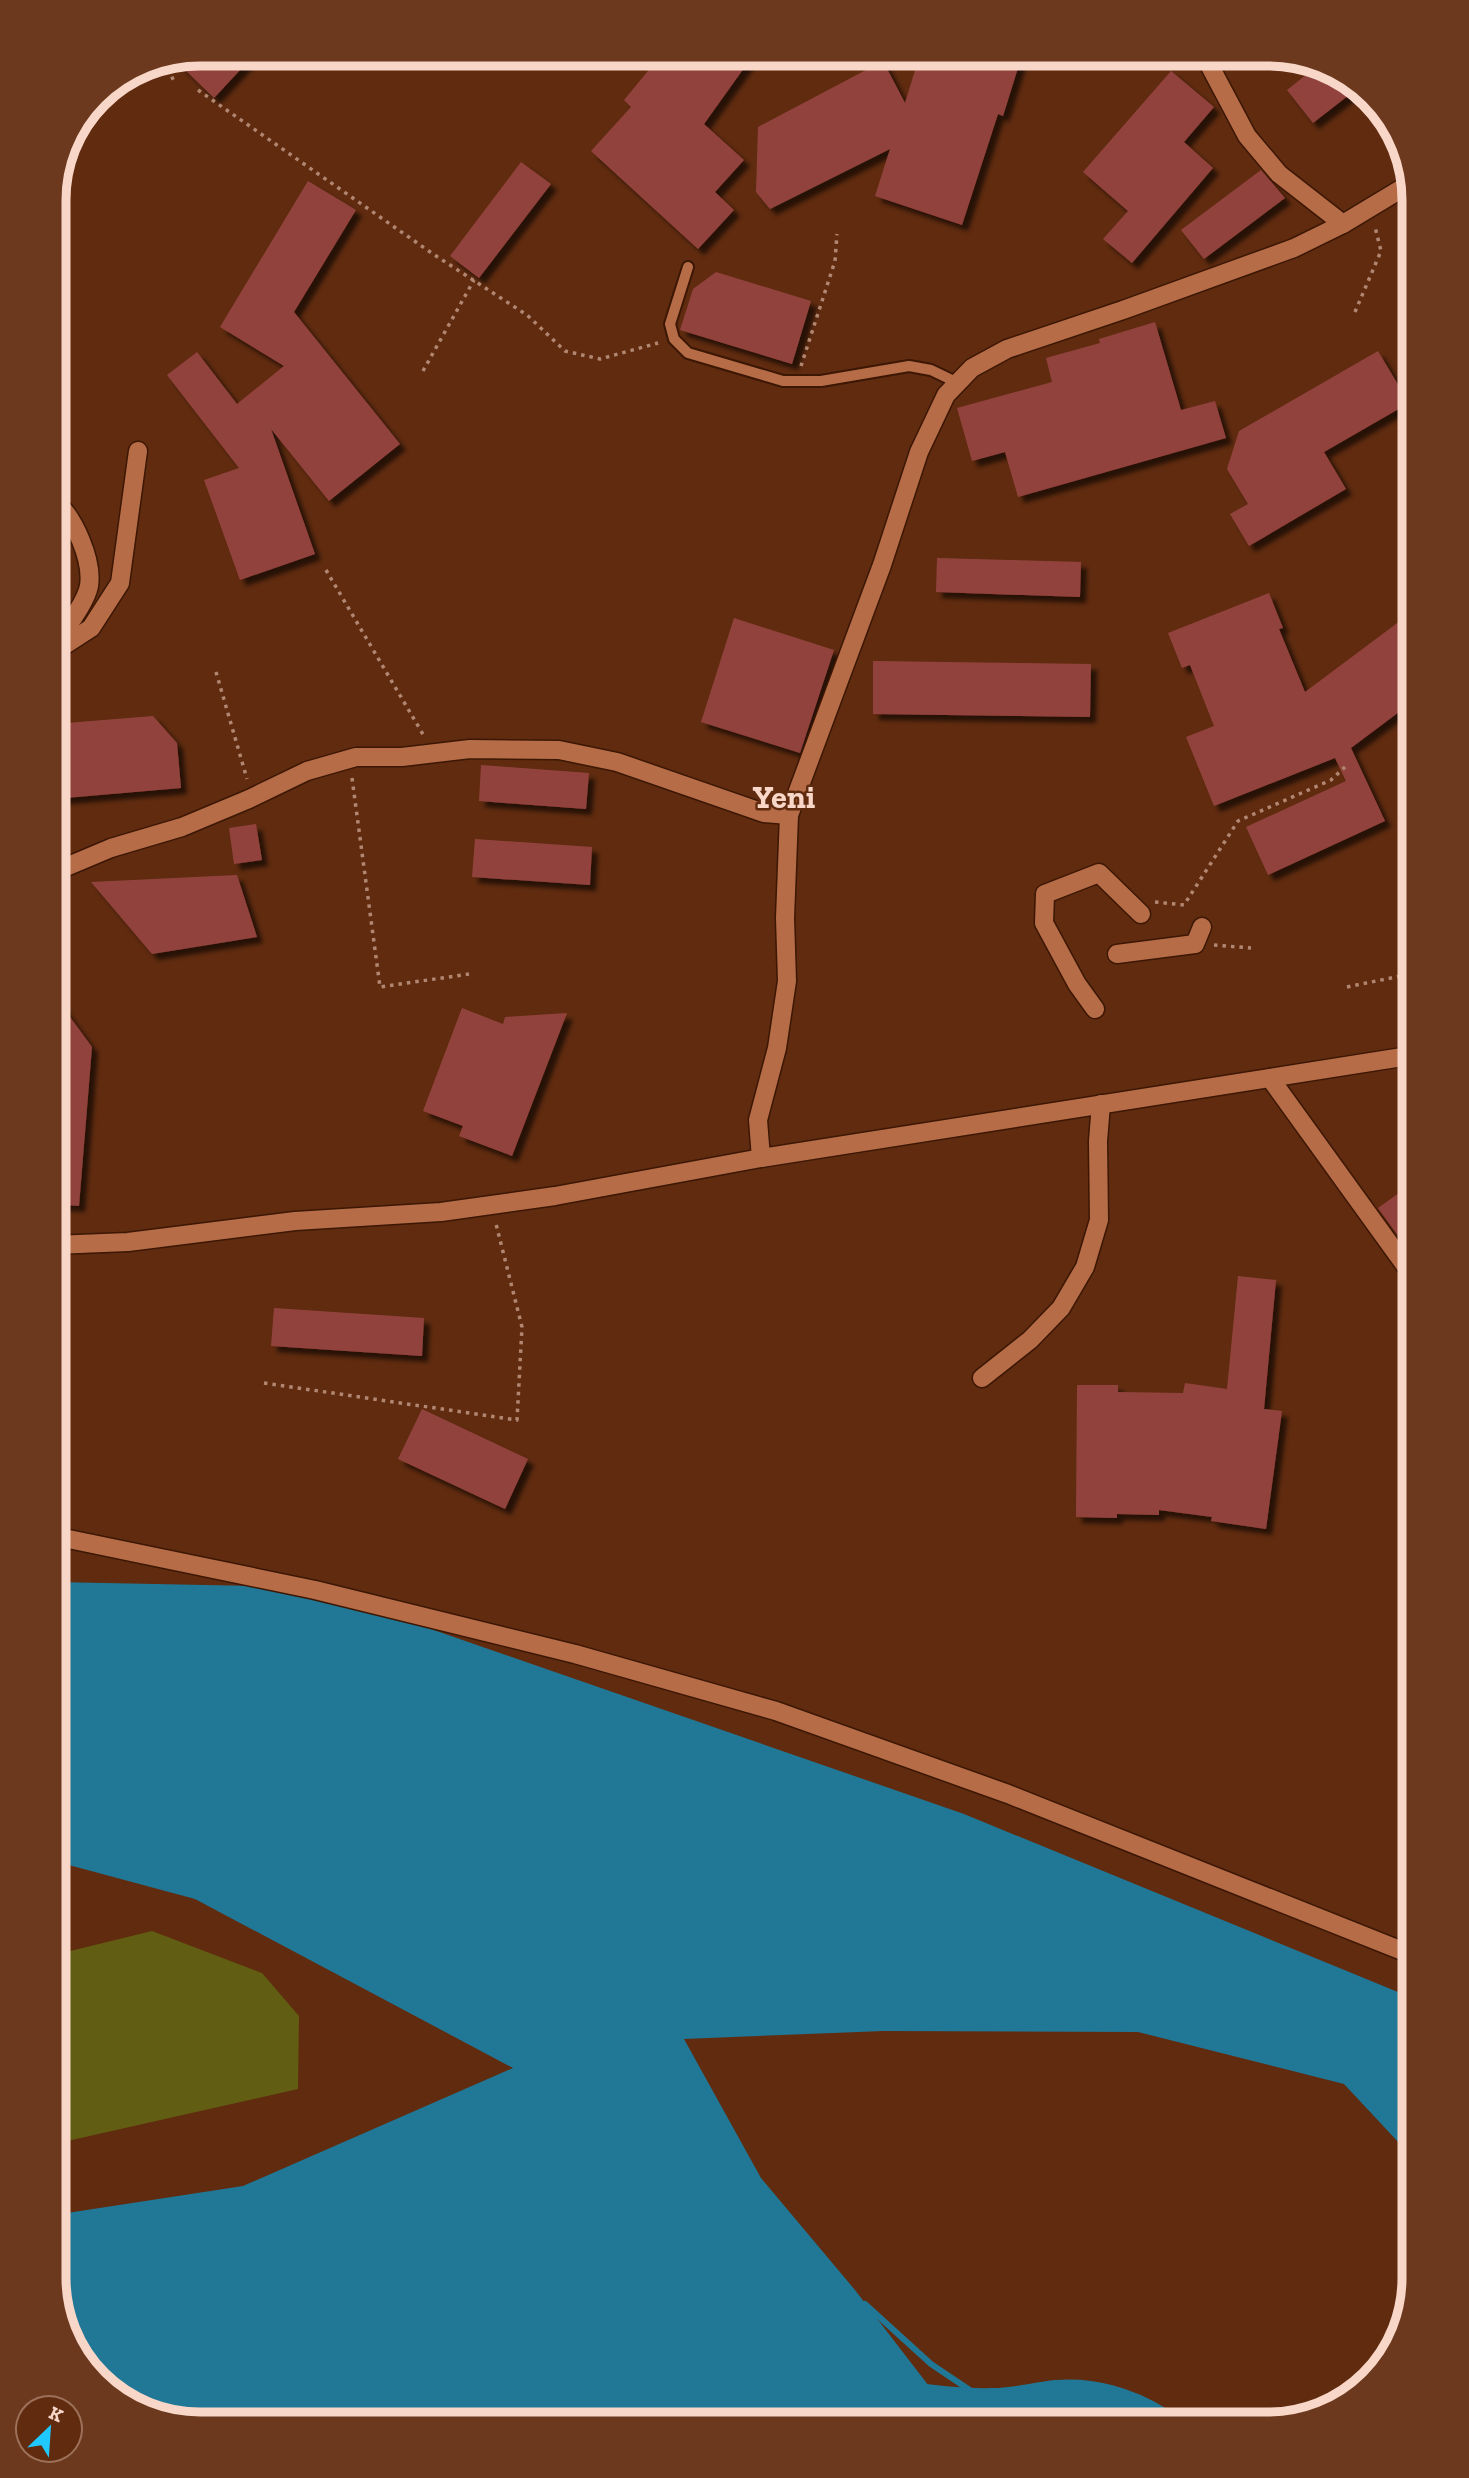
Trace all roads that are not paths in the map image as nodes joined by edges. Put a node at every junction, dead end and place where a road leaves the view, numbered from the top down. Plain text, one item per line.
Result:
1 (1210, 67) edge
2 (1402, 189) edge
3 (1343, 224) junction
4 (688, 267) dead end
5 (957, 382) junction
6 (138, 451) dead end
7 (67, 519) edge
8 (67, 626) edge
9 (67, 644) edge
10 (789, 815) junction
11 (67, 867) edge
12 (1143, 908) road end
13 (1198, 935) road end
14 (1117, 954) dead end
15 (1095, 1009) dead end
16 (1402, 1057) edge
17 (1270, 1078) junction
18 (1101, 1104) junction
19 (761, 1158) junction
20 (66, 1244) edge
21 (1402, 1261) edge
22 (982, 1378) dead end
23 (66, 1539) edge
24 (1402, 1951) edge

1 - 3 street
2 - 3 street
3 - 5 street
4 - 5 lane
5 - 10 street
6 - 9 street
7 - 8 street
10 - 11 street
10 - 19 street
12 - 15 street
13 - 14 street
16 - 17 street
17 - 18 street
17 - 21 street
18 - 19 street
18 - 22 street
19 - 20 street
23 - 24 street

